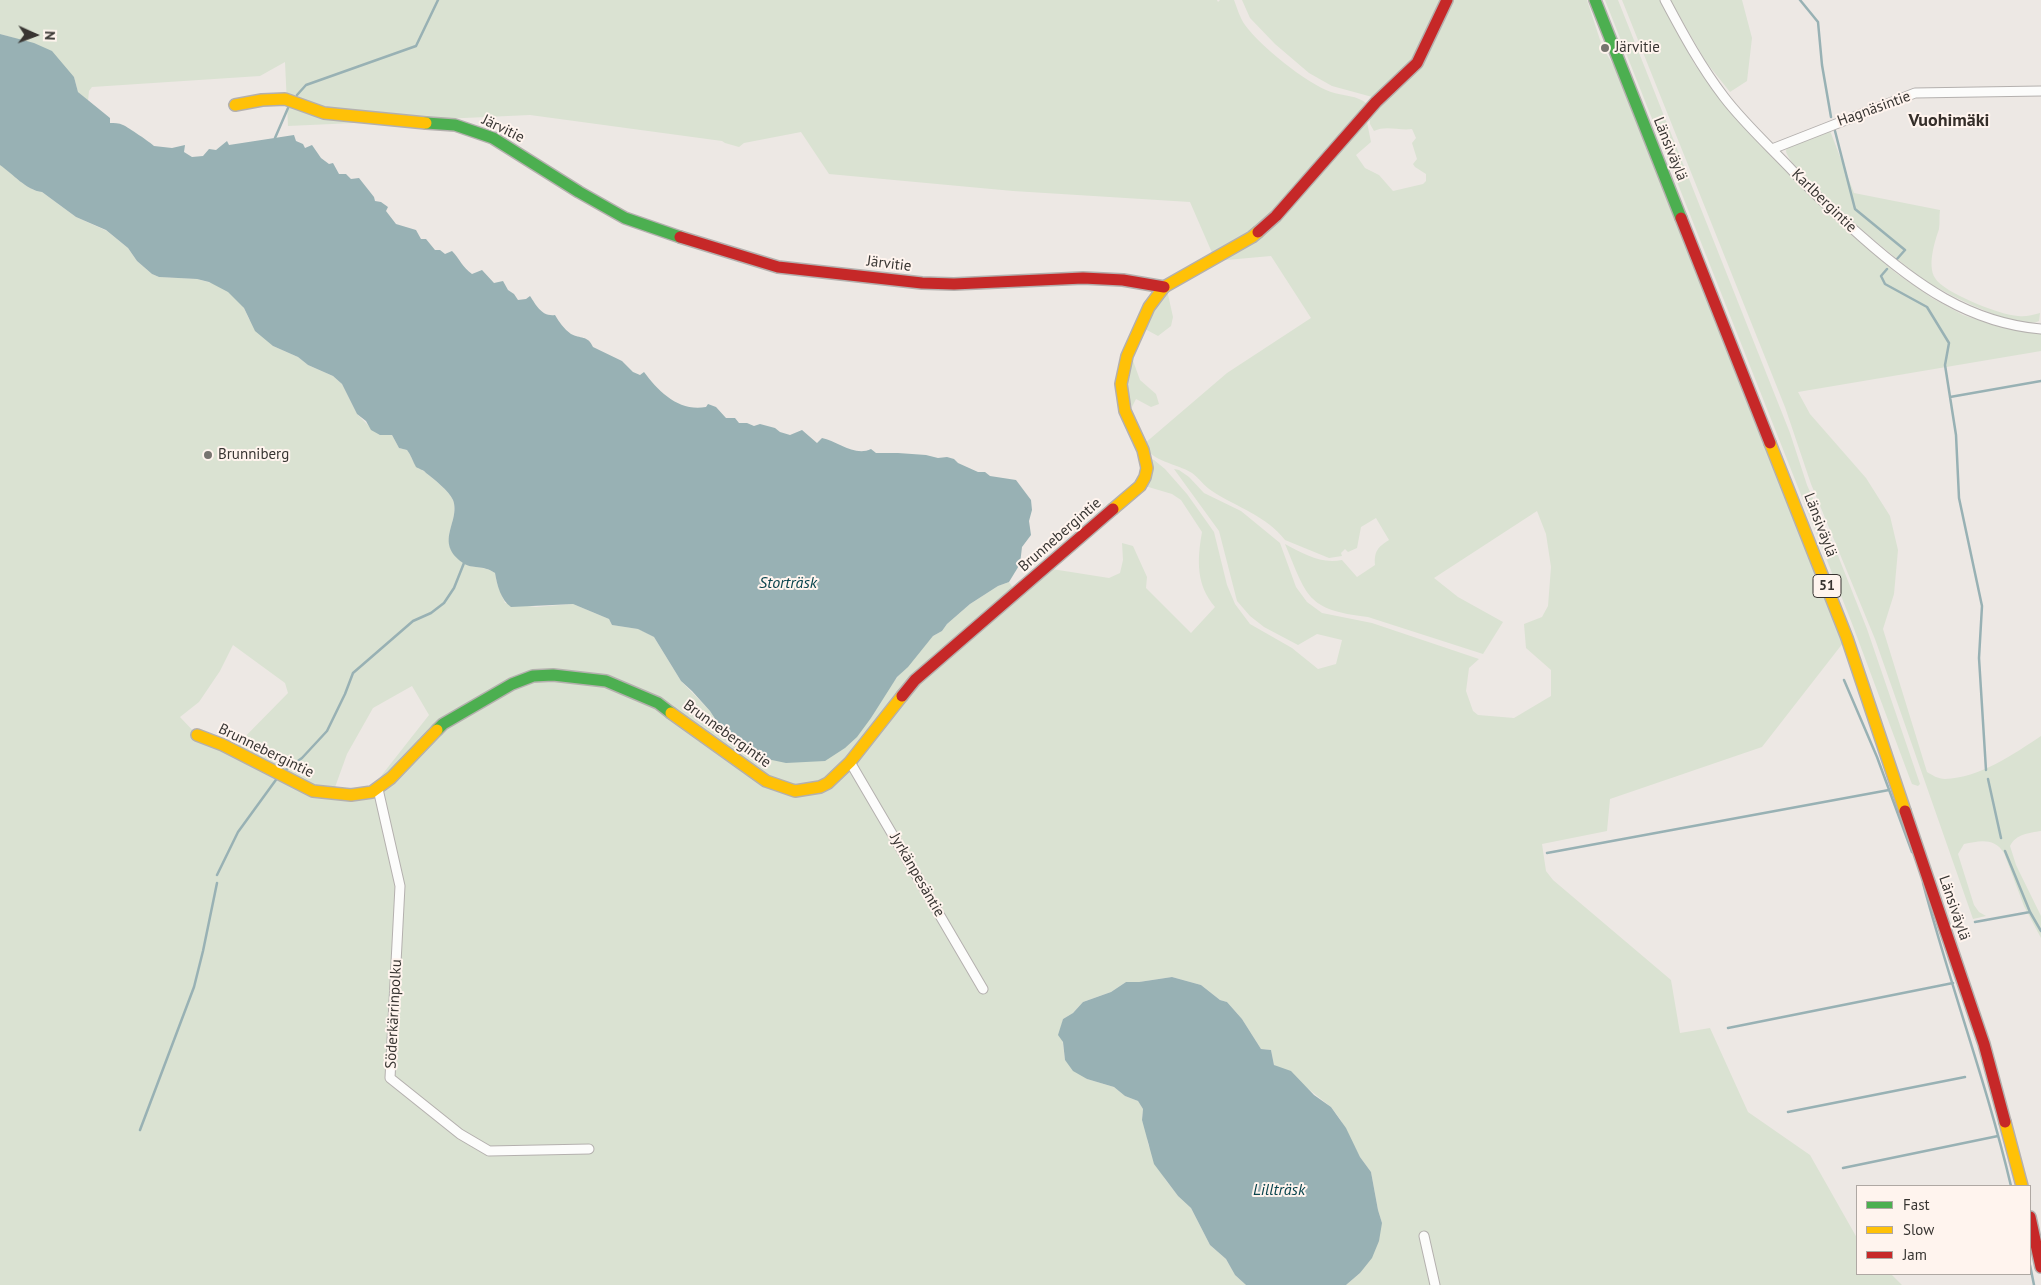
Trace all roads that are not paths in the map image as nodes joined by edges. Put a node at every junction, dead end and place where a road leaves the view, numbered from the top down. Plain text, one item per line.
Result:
1 (1447, 0) edge
2 (1595, 0) edge
3 (1665, 0) edge
4 (2041, 91) edge
5 (235, 106) dead end
6 (1772, 149) junction
7 (1164, 287) junction
8 (2041, 329) edge
9 (197, 735) dead end
10 (850, 762) junction
11 (378, 789) junction
12 (983, 989) dead end
13 (589, 1149) dead end
14 (2022, 1185) edge
15 (2031, 1222) edge
16 (1424, 1236) dead end
17 (2041, 1267) edge
18 (1435, 1285) edge

1 - 7 street
2 - 14 street, Länsiväylä / 51
3 - 6 street, Karlbergintie
4 - 6 street, Hagnäsintie
5 - 7 street, Järvitie
6 - 8 street, Karlbergintie
7 - 10 street, Brunnebergintie
9 - 11 street, Brunnebergintie
10 - 11 street, Brunnebergintie
10 - 12 street, Jyrkänpesäntie
11 - 13 street, Söderkärrinpolku
15 - 17 street
16 - 18 street

